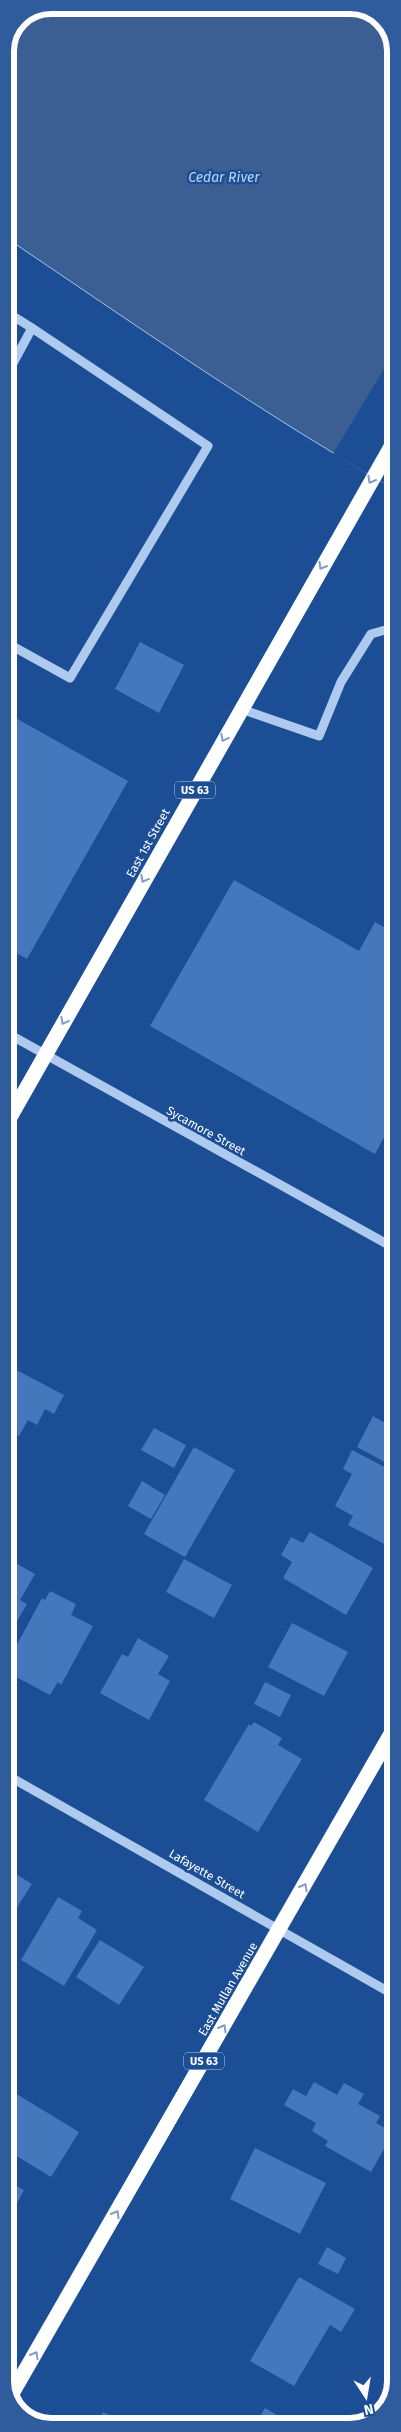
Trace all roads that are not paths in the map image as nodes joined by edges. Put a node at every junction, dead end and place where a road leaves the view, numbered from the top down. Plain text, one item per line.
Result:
1 (14, 317) edge
2 (32, 328) junction
3 (14, 361) edge
4 (387, 453) edge
5 (387, 629) edge
6 (14, 647) edge
7 (241, 709) junction
8 (14, 1037) edge
9 (45, 1056) junction
10 (14, 1110) edge
11 (387, 1244) edge
12 (387, 1741) edge
13 (14, 1779) edge
14 (280, 1930) junction
15 (387, 1991) edge
16 (15, 2389) edge

1 - 2 street
2 - 3 street
2 - 6 street
4 -> 7 highway, East 1st Street / US 63
5 - 7 street
7 -> 9 highway, East 1st Street / US 63
8 - 9 street, Sycamore Street
9 - 10 highway, East 1st Street / US 63
9 - 11 street, Sycamore Street
14 -> 12 highway, East Mullan Avenue / US 63
13 - 14 street, Lafayette Street
14 - 15 street, Lafayette Street
16 -> 14 highway, East Mullan Avenue / US 63

